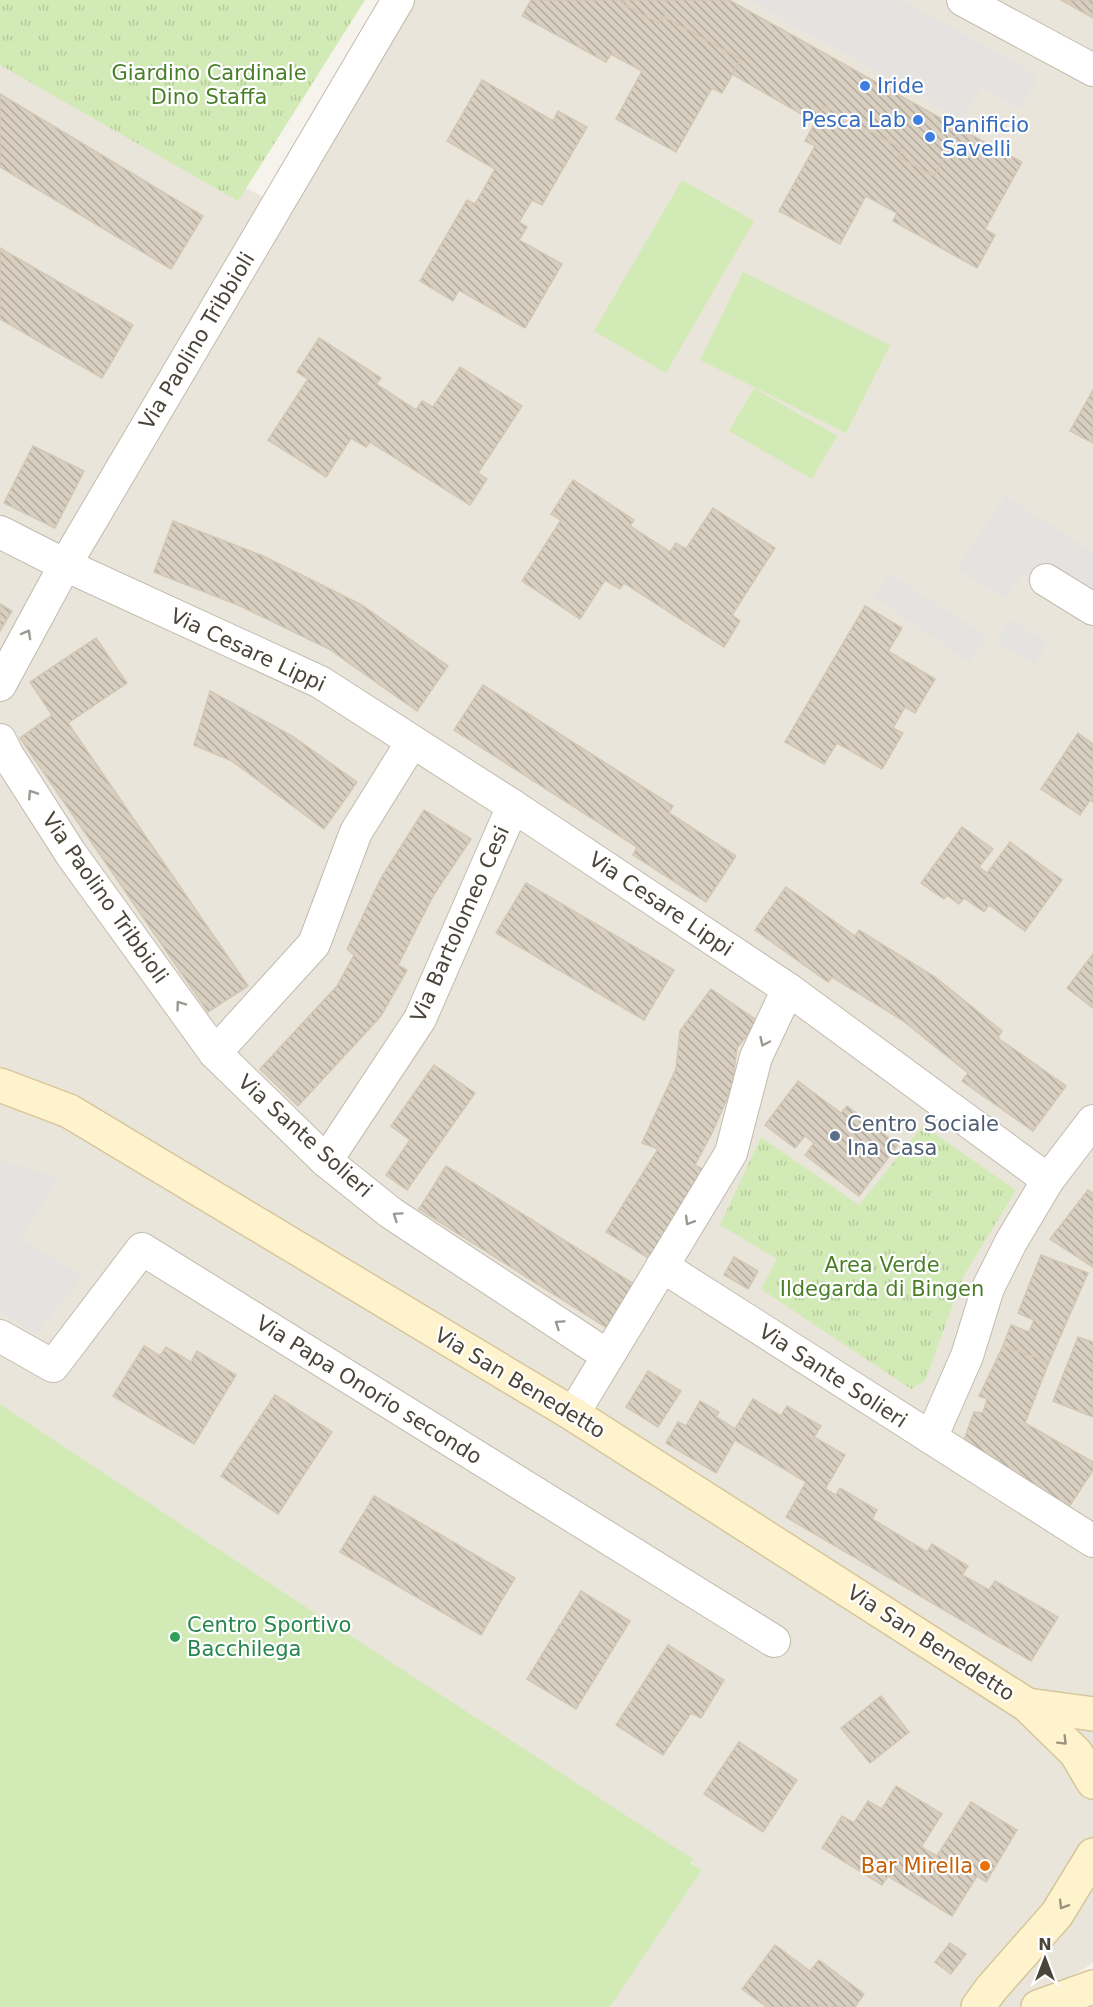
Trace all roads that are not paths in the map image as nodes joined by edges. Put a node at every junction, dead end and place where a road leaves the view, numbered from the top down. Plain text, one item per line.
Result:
1 (398, 0) edge
2 (963, 0) edge
3 (1093, 70) edge
4 (0, 532) edge
5 (65, 565) junction
6 (1046, 580) dead end
7 (1093, 609) edge
8 (0, 685) edge
9 (411, 742) junction
10 (2, 751) edge
11 (513, 806) junction
12 (788, 989) junction
13 (215, 1053) junction
14 (0, 1085) edge
15 (1093, 1121) edge
16 (326, 1161) junction
17 (1048, 1180) junction
18 (662, 1266) junction
19 (0, 1336) edge
20 (608, 1356) junction
21 (573, 1414) junction
22 (931, 1438) junction
23 (1093, 1541) edge
24 (774, 1641) dead end
25 (1027, 1705) junction
26 (1093, 1714) edge
27 (1093, 1782) edge
28 (1093, 1855) edge
29 (1093, 1987) edge
30 (984, 1998) edge
31 (1038, 2007) edge

1 - 5 street, Via Paolino Tribbioli
2 - 3 street
4 - 5 street, Via Cesare Lippi
8 -> 5 street, Via Paolino Tribbioli
5 - 9 street, Via Cesare Lippi
6 - 7 street
9 - 11 street, Via Cesare Lippi
9 - 13 street
13 -> 10 street, Via Paolino Tribbioli
11 - 12 street, Via Cesare Lippi
11 - 16 street, Via Bartolomeo Cesi
12 - 17 street, Via Cesare Lippi
12 -> 18 street
13 - 16 street, Via Sante Solieri
14 - 21 street, Via San Benedetto
15 - 17 street
20 -> 16 street, Via Sante Solieri
17 - 22 street
18 - 20 street
18 - 22 street, Via Sante Solieri
19 - 24 street, Via Papa Onorio secondo
20 - 21 street
21 - 25 street, Via San Benedetto
22 - 23 street, Via Sante Solieri
25 - 26 street, Via San Benedetto
25 -> 27 street, Via San Benedetto
28 -> 30 street
29 - 31 street
30 - 31 street

